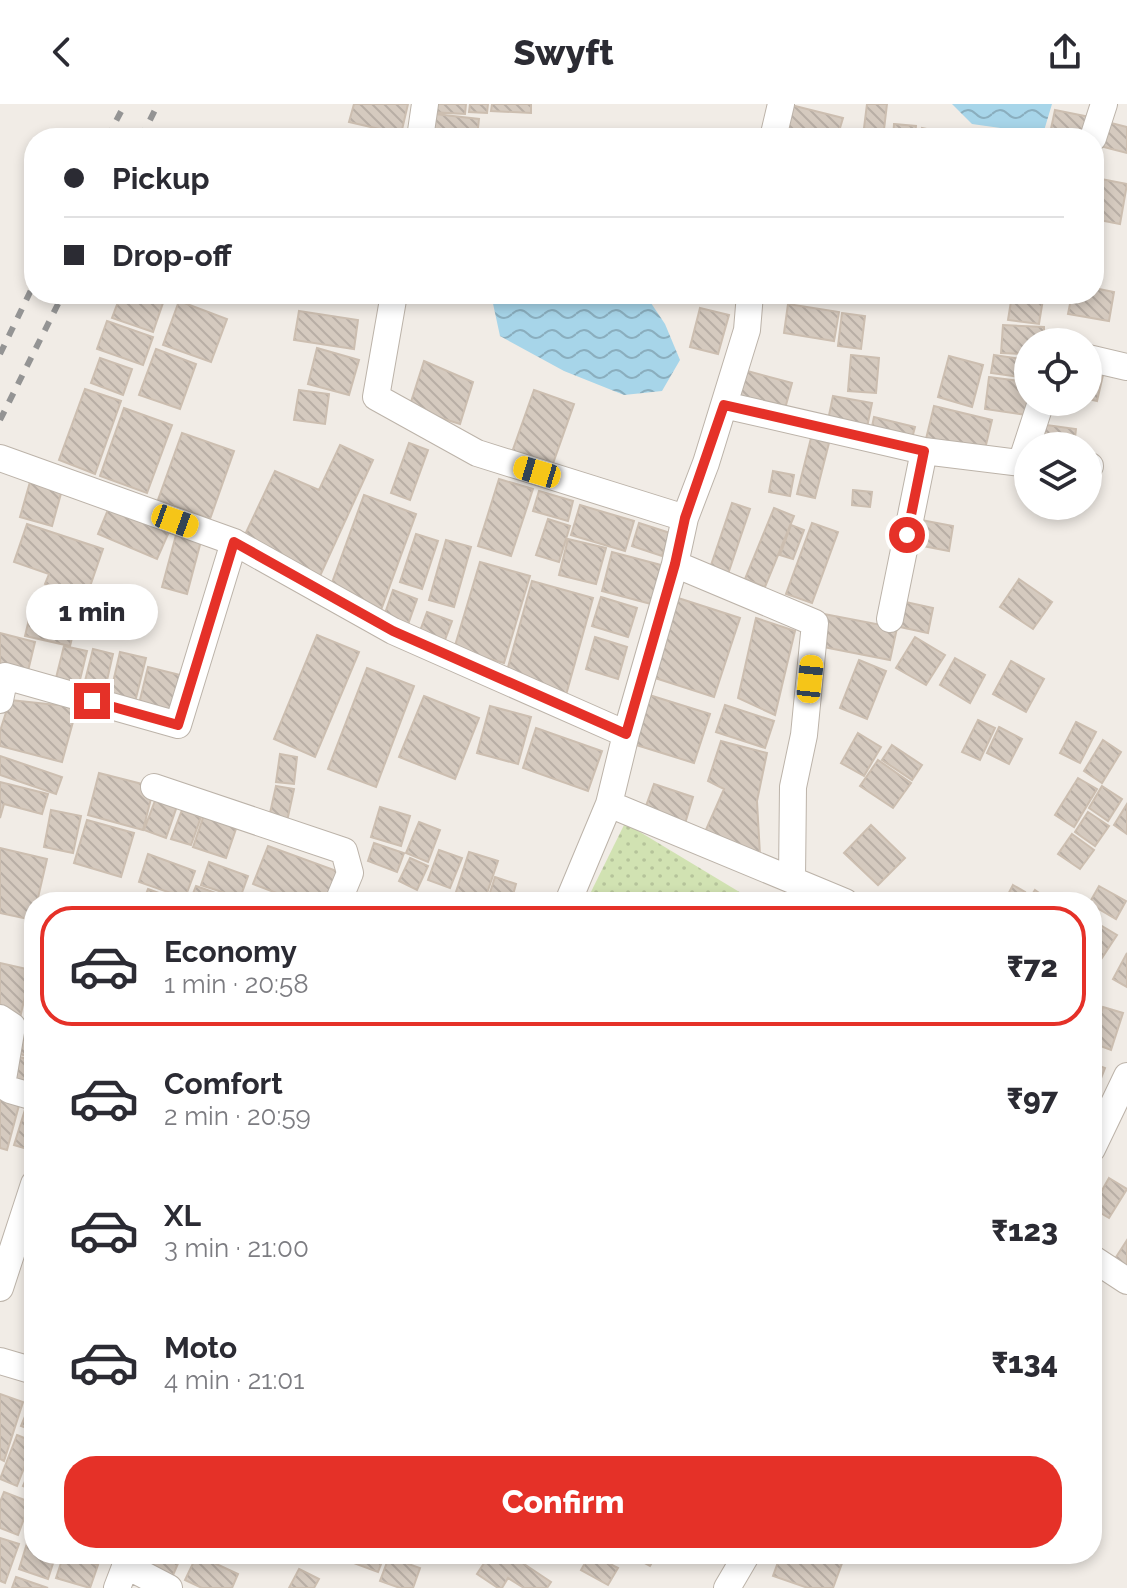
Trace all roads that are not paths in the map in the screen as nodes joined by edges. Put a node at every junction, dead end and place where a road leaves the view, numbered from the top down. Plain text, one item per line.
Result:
1 (425, 104) edge
2 (781, 104) edge
3 (1104, 104) edge
4 (421, 128) edge
5 (775, 128) edge
6 (1096, 128) edge
7 (392, 304) edge
8 (749, 304) edge
9 (1102, 361) edge
10 (1127, 367) edge
11 (724, 405) junction
12 (924, 451) junction
13 (0, 458) edge
14 (1014, 463) edge
15 (685, 518) junction
16 (234, 542) junction
17 (675, 564) junction
18 (890, 619) dead end
19 (0, 700) edge
20 (626, 734) junction
21 (154, 787) dead end
22 (609, 804) junction
23 (792, 878) junction
24 (342, 892) edge
25 (572, 892) edge
26 (809, 892) edge
27 (0, 1018) edge
28 (1127, 1076) edge
29 (24, 1094) edge
30 (1102, 1128) edge
31 (24, 1215) edge
32 (1102, 1265) edge
33 (1127, 1281) edge
34 (0, 1288) edge
35 (0, 1361) edge
36 (24, 1368) edge
37 (741, 1564) edge
38 (124, 1569) edge
39 (169, 1588) edge
40 (727, 1588) edge

1 - 4 street
2 - 5 street
3 - 6 street
7 - 15 street
8 - 11 street
9 - 10 street
11 - 12 street
11 - 15 street
12 - 14 street
12 - 18 street
13 - 16 street
15 - 17 street
16 - 19 street
16 - 20 street
17 - 20 street
17 - 23 street
20 - 22 street
21 - 24 street
22 - 23 street
22 - 25 street
23 - 26 street
27 - 29 street
28 - 30 street
31 - 34 street
32 - 33 street
35 - 36 street
37 - 40 street
38 - 39 street

